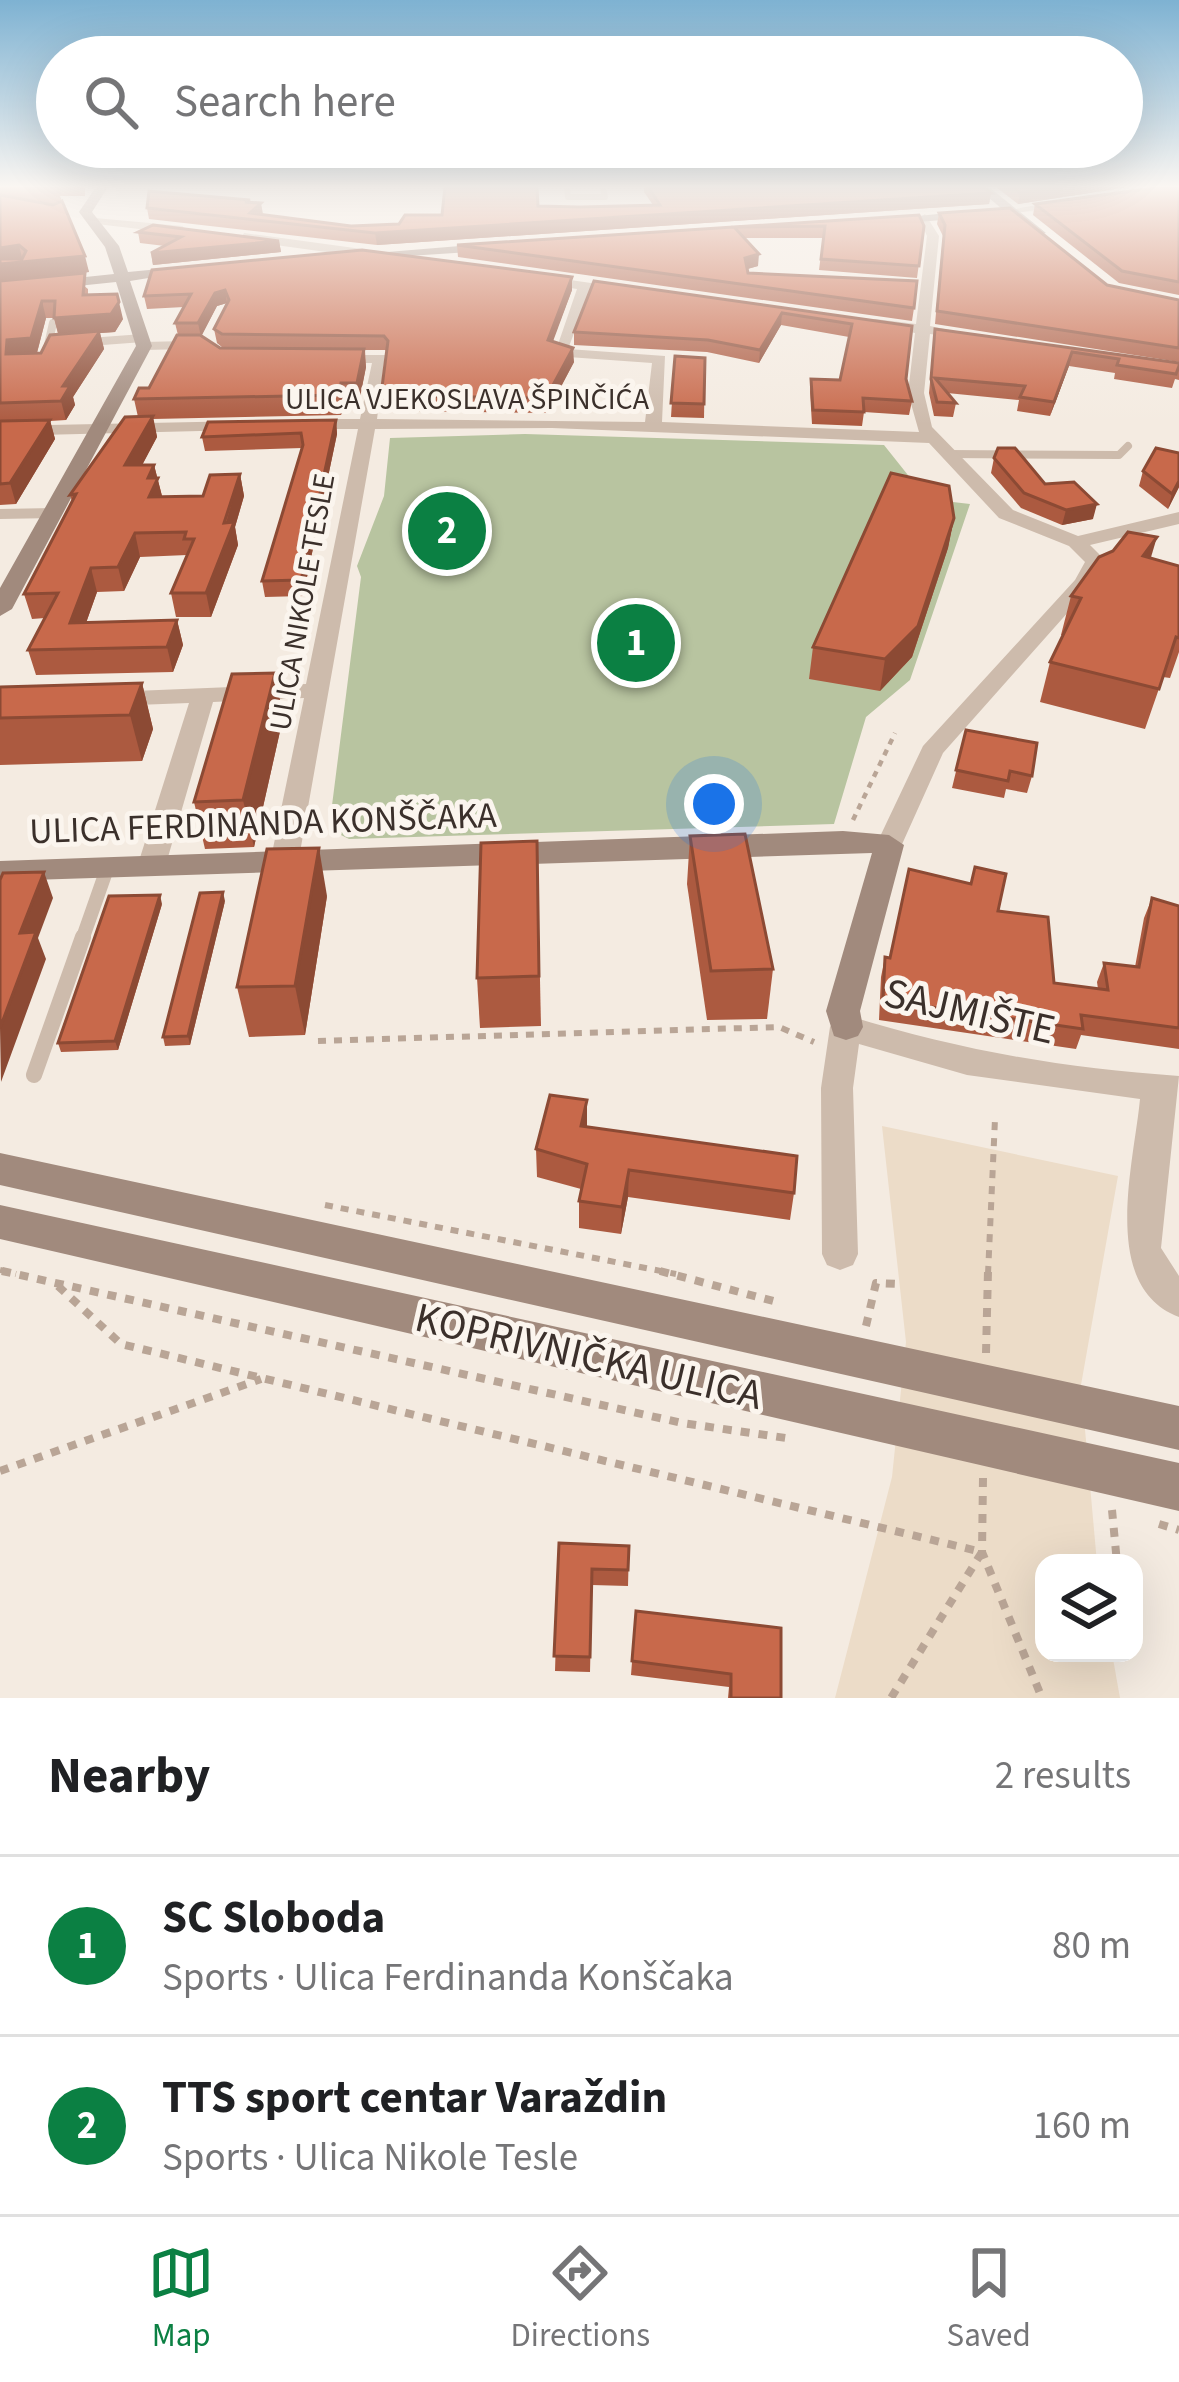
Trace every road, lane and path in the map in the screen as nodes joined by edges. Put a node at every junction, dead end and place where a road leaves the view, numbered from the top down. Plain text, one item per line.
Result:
1 (119, 266) edge
2 (453, 266) edge
3 (924, 266) edge
4 (458, 267) edge
5 (203, 269) edge
6 (123, 277) junction
7 (521, 277) edge
8 (585, 286) junction
9 (0, 290) edge
10 (653, 295) edge
11 (857, 320) edge
12 (53, 323) edge
13 (925, 329) junction
14 (990, 339) edge
15 (144, 342) junction
16 (48, 345) junction
17 (193, 345) edge
18 (306, 358) edge
19 (660, 359) junction
20 (684, 361) edge
21 (42, 364) edge
22 (365, 423) junction
23 (276, 424) edge
24 (254, 425) edge
25 (653, 427) junction
26 (103, 428) junction
27 (2, 435) edge
28 (941, 446) junction
29 (1128, 446) dead end
30 (54, 513) junction
31 (0, 514) edge
32 (1179, 518) edge
33 (1076, 542) junction
34 (2, 603) edge
35 (316, 691) junction
36 (203, 696) junction
37 (90, 700) edge
38 (889, 845) junction
39 (285, 858) junction
40 (152, 864) junction
41 (108, 866) junction
42 (0, 872) edge
43 (844, 1040) junction
44 (318, 1041) dead end
45 (34, 1075) dead end
46 (1169, 1088) edge
47 (0, 1169) edge
48 (308, 1202) dead end
49 (0, 1222) edge
50 (840, 1254) dead end
51 (0, 1270) edge
52 (54, 1282) junction
53 (899, 1283) dead end
54 (1179, 1300) edge
55 (779, 1303) dead end
56 (876, 1345) junction
57 (262, 1379) junction
58 (1179, 1428) edge
59 (793, 1439) dead end
60 (0, 1471) edge
61 (1179, 1487) edge
62 (1106, 1490) junction
63 (1116, 1554) edge
64 (891, 1698) edge

1 - 6 main road
2 - 4 street
3 - 13 street
5 - 6 main road
6 - 9 main road
6 - 15 main road
7 - 8 street
8 - 10 street
8 - 19 street
11 - 13 street
12 - 16 lane
13 - 14 street
13 - 28 street
15 - 16 lane
15 - 17 lane
15 - 26 main road
16 - 21 lane
18 - 22 street, ULICA NIKOLE TESLE
19 - 20 street
19 - 25 street
22 - 23 street, ULICA VJEKOSLAVA ŠPINČIĆA
22 - 25 street, ULICA VJEKOSLAVA ŠPINČIĆA
22 - 35 street, ULICA NIKOLE TESLE
24 - 26 street, ULICA VJEKOSLAVA ŠPINČIĆA
25 - 28 street, ULICA VJEKOSLAVA ŠPINČIĆA
26 - 27 street, ULICA VJEKOSLAVA ŠPINČIĆA
26 - 30 main road
28 - 29 lane
28 - 33 street
30 - 31 lane
30 - 34 main road
32 - 33 street
33 - 38 street
35 - 36 street
35 - 39 street, ULICA NIKOLE TESLE
36 - 37 street
36 - 40 street
38 - 39 main road, ULICA FERDINANDA KONŠČAKA
38 - 43 main road
39 - 40 main road, ULICA FERDINANDA KONŠČAKA
40 - 41 main road, ULICA FERDINANDA KONŠČAKA
41 - 42 main road, ULICA FERDINANDA KONŠČAKA
41 - 45 lane
43 - 44 path
43 - 46 street, SAJMIŠTE
43 - 50 street
46 - 54 street, SAJMIŠTE
47 - 56 main road, KOPRIVNIČKA ULICA
48 - 55 path
49 - 62 main road, KOPRIVNIČKA ULICA
51 - 52 path
52 - 57 path
52 - 59 path
53 - 56 path
56 - 58 main road, KOPRIVNIČKA ULICA
57 - 60 path
57 - 64 path
61 - 62 main road, KOPRIVNIČKA ULICA
62 - 63 path

